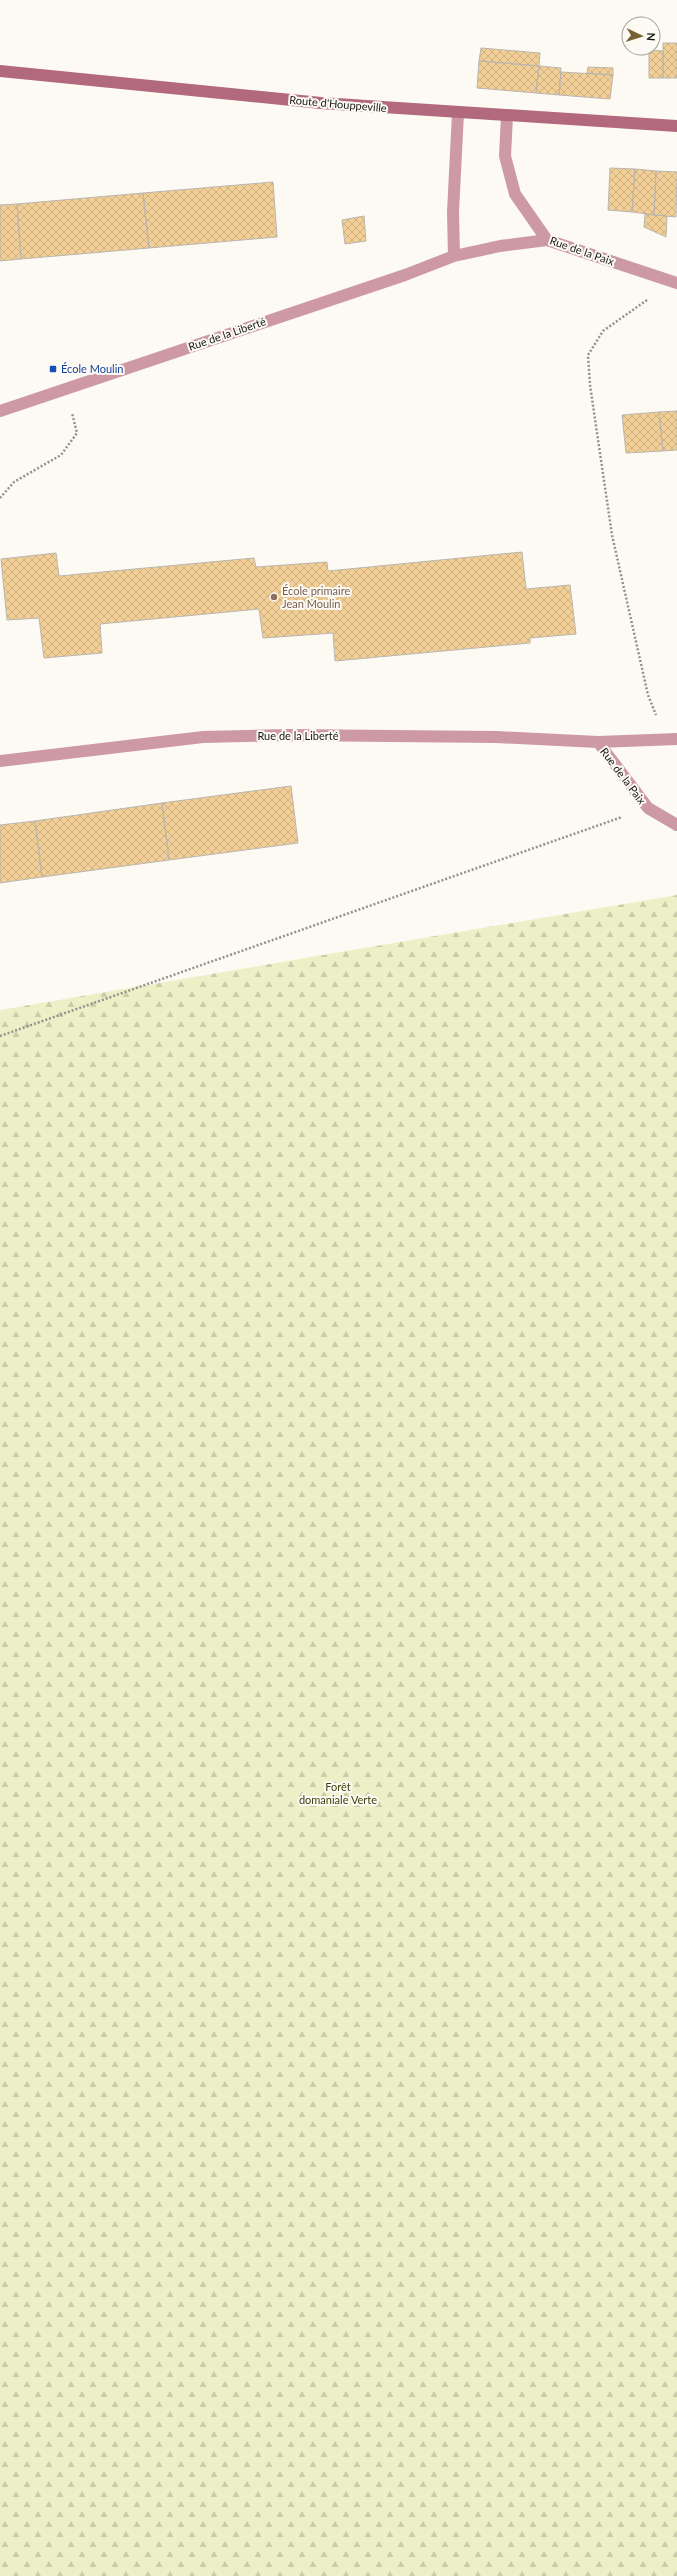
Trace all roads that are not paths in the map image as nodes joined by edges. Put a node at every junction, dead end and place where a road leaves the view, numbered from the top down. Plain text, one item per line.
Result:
1 (0, 71) edge
2 (458, 113) junction
3 (508, 116) junction
4 (677, 126) edge
5 (547, 240) junction
6 (454, 256) junction
7 (675, 282) edge
8 (0, 411) edge
9 (672, 741) edge
10 (598, 742) junction
11 (0, 761) edge
12 (677, 826) edge

1 - 2 street, Route d'Houppeville
2 - 3 street, Route d'Houppeville
2 - 6 street
3 - 4 street, Route d'Houppeville
3 - 5 street, Rue de la Paix
5 - 6 street, Rue de la Liberté
5 - 7 street, Rue de la Paix
6 - 8 street, Rue de la Liberté
9 - 10 street, Rue de la Paix
10 - 11 street, Rue de la Liberté
10 - 12 street, Rue de la Paix

